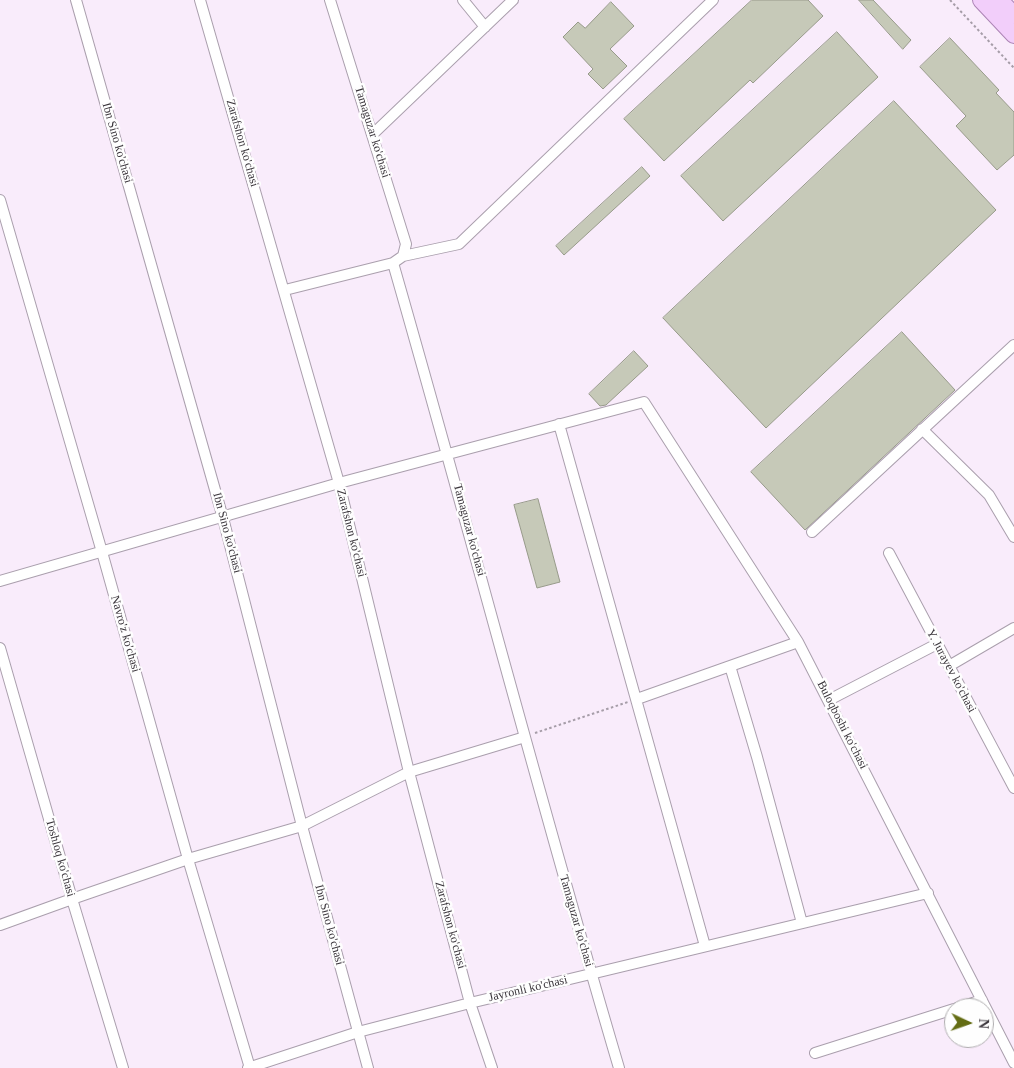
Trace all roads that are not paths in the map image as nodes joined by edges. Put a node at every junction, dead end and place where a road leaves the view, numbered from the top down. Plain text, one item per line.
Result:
1 (76, 0) edge
2 (200, 0) edge
3 (330, 0) edge
4 (463, 0) edge
5 (513, 0) edge
6 (713, 0) edge
7 (981, 0) edge
8 (1000, 0) edge
9 (1014, 15) edge
10 (485, 27) junction
11 (1014, 36) edge
12 (373, 134) junction
13 (0, 200) edge
14 (404, 256) junction
15 (393, 263) junction
16 (285, 290) junction
17 (1013, 346) edge
18 (560, 424) junction
19 (922, 430) junction
20 (448, 454) junction
21 (339, 483) junction
22 (223, 518) junction
23 (812, 532) dead end
24 (1014, 537) edge
25 (102, 552) junction
26 (889, 554) dead end
27 (0, 581) edge
28 (1014, 628) edge
29 (798, 642) junction
30 (937, 644) junction
31 (0, 648) edge
32 (730, 666) junction
33 (949, 666) junction
34 (637, 699) junction
35 (829, 700) junction
36 (525, 737) junction
37 (409, 772) junction
38 (1014, 788) edge
39 (302, 826) junction
40 (188, 859) junction
41 (928, 893) junction
42 (72, 899) junction
43 (802, 923) junction
44 (0, 925) edge
45 (705, 946) junction
46 (591, 975) junction
47 (981, 998) edge
48 (470, 1003) junction
49 (944, 1012) edge
50 (994, 1024) edge
51 (358, 1032) junction
52 (816, 1053) dead end
53 (1014, 1063) edge
54 (123, 1068) edge
55 (249, 1068) edge
56 (368, 1068) edge
57 (492, 1068) edge
58 (619, 1068) edge

1 - 22 street, Ibn Sino ko'chasi
2 - 16 street, Zarafshon ko'chasi
3 - 12 street, Tamaguzar ko'chasi
4 - 10 street
5 - 10 street
6 - 14 street
7 - 11 main road
8 - 9 main road
10 - 12 street
12 - 14 street, Tamaguzar ko'chasi
13 - 25 street, Navro'z ko'chasi
14 - 15 street
15 - 16 street
15 - 20 street, Tamaguzar ko'chasi
16 - 21 street, Zarafshon ko'chasi
17 - 19 street
18 - 20 street
18 - 29 street, Buloqboshi ko'chasi
18 - 34 street
19 - 23 street
19 - 24 street
20 - 21 street
20 - 36 street, Tamaguzar ko'chasi
21 - 22 street
21 - 37 street, Zarafshon ko'chasi
22 - 25 street
22 - 39 street, Ibn Sino ko'chasi
25 - 27 street
25 - 40 street, Navro'z ko'chasi
26 - 30 street, Y. Jurayev ko'chasi
28 - 33 street
29 - 32 street
29 - 35 street, Buloqboshi ko'chasi
30 - 33 street, Y. Jurayev ko'chasi
30 - 35 street
31 - 42 street, Toshloq ko'chasi
32 - 34 street
32 - 43 street
33 - 38 street, Y. Jurayev ko'chasi
34 - 45 street
35 - 41 street, Buloqboshi ko'chasi
36 - 37 street
36 - 46 street, Tamaguzar ko'chasi
37 - 39 street
37 - 48 street, Zarafshon ko'chasi
39 - 40 street
39 - 51 street, Ibn Sino ko'chasi
40 - 42 street
40 - 55 street, Navro'z ko'chasi
41 - 43 street, Jayronli ko'chasi
41 - 47 street, Buloqboshi ko'chasi
42 - 44 street
42 - 54 street, Toshloq ko'chasi
43 - 45 street, Jayronli ko'chasi
45 - 46 street, Jayronli ko'chasi
46 - 48 street, Jayronli ko'chasi
46 - 58 street, Tamaguzar ko'chasi
48 - 51 street, Jayronli ko'chasi
48 - 57 street, Zarafshon ko'chasi
49 - 52 street
50 - 53 street, Buloqboshi ko'chasi
51 - 55 street, Jayronli ko'chasi
51 - 56 street, Ibn Sino ko'chasi

